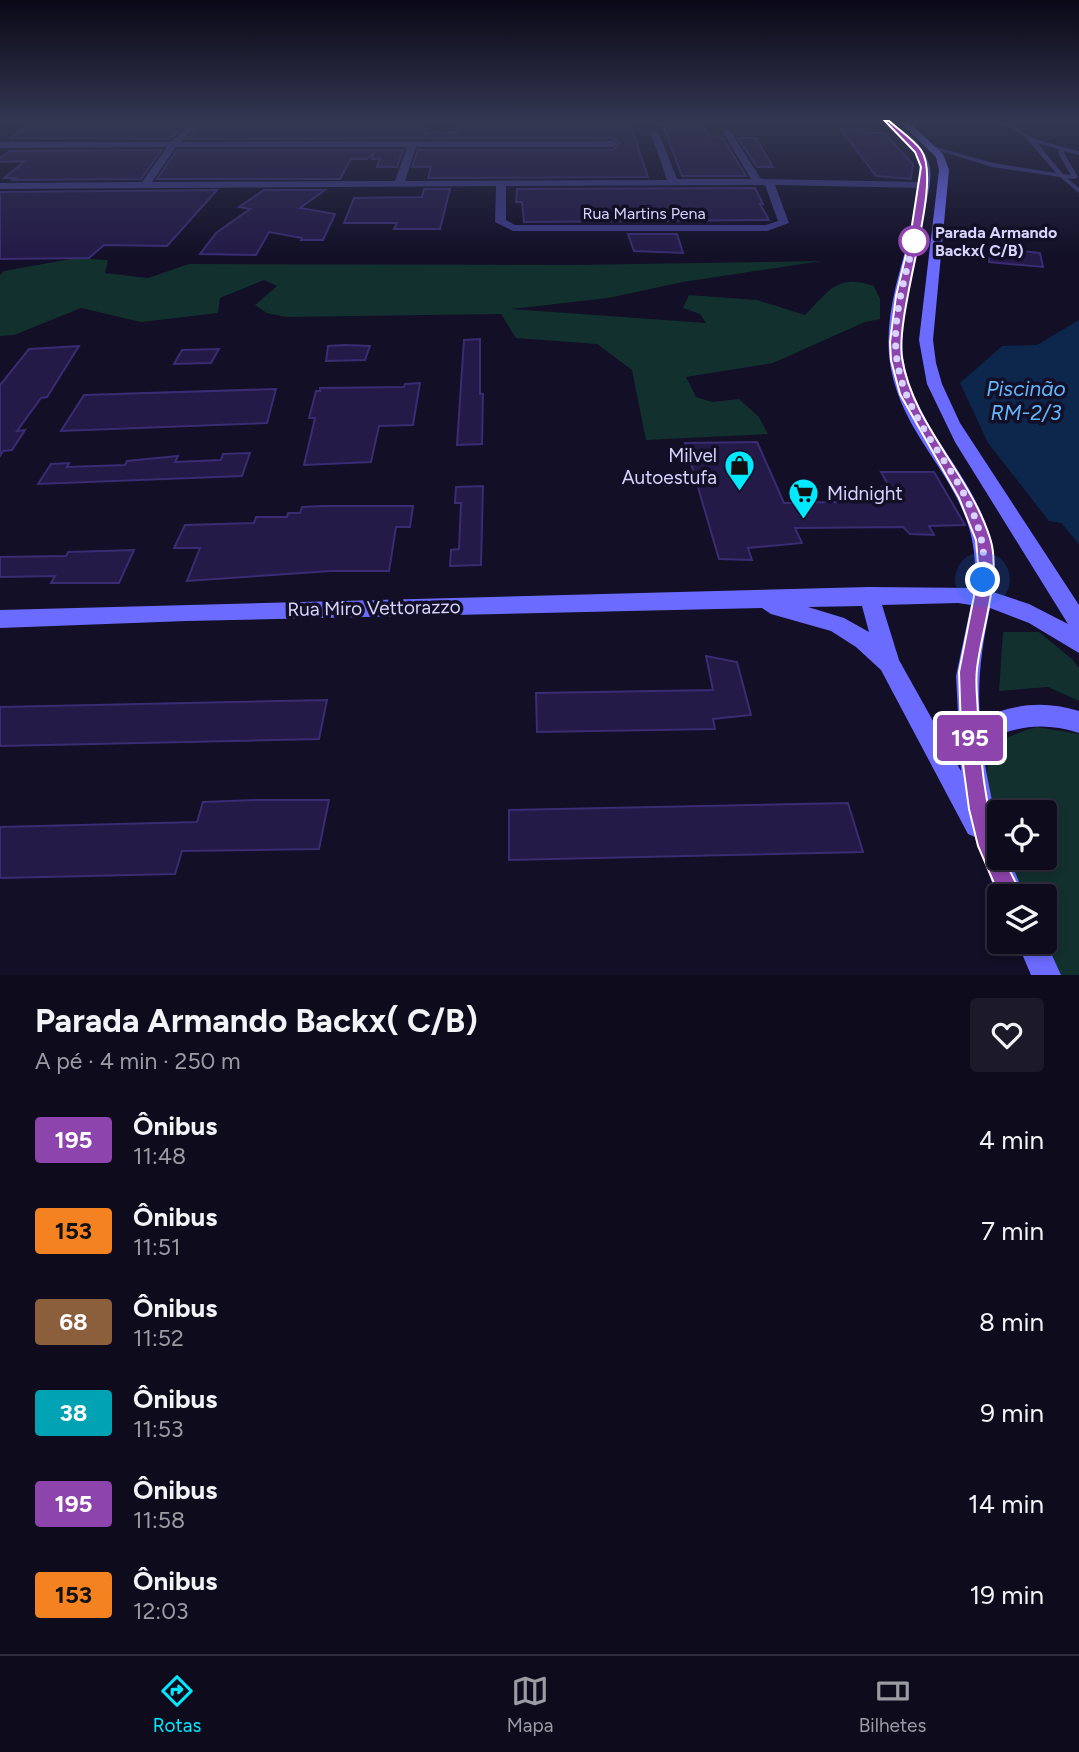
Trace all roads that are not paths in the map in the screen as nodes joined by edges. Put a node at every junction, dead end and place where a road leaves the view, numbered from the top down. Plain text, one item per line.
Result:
1 (157, 168) edge
2 (404, 168) edge
3 (668, 168) edge
4 (754, 168) edge
5 (925, 168) edge
6 (944, 168) edge
7 (1015, 168) edge
8 (1054, 168) edge
9 (1070, 168) edge
10 (1059, 175) junction
11 (764, 182) junction
12 (501, 183) junction
13 (673, 183) junction
14 (399, 184) junction
15 (145, 185) junction
16 (924, 185) junction
17 (0, 186) edge
18 (1078, 191) edge
19 (869, 596) junction
20 (981, 596) junction
21 (747, 599) junction
22 (0, 619) edge
23 (1079, 624) edge
24 (1079, 643) edge
25 (889, 663) junction
26 (1079, 722) edge
27 (970, 737) junction
28 (987, 838) edge
29 (987, 842) edge
30 (1036, 954) edge
31 (1046, 975) edge

1 - 15 street
2 - 14 street
3 - 13 street
4 - 11 street
5 - 16 main road
6 - 23 main road
7 - 10 lane
8 - 10 lane
9 - 10 lane
10 - 18 lane
11 - 12 street, Rua Martins Pena
11 - 13 street
11 - 16 street
12 - 13 street
12 - 14 street
14 - 15 street
15 - 17 street
16 - 20 main road
19 - 20 main road, Rua Miro Vettorazzo
19 - 21 main road, Rua Miro Vettorazzo
19 - 25 main road
20 - 24 main road, Rua Miro Vettorazzo
20 - 27 main road
21 - 22 main road, Rua Miro Vettorazzo
21 - 25 main road, Rua Miro Vettorazzo
25 - 29 main road, Rua Miro Vettorazzo
26 - 27 main road
27 - 28 main road
30 - 31 main road

